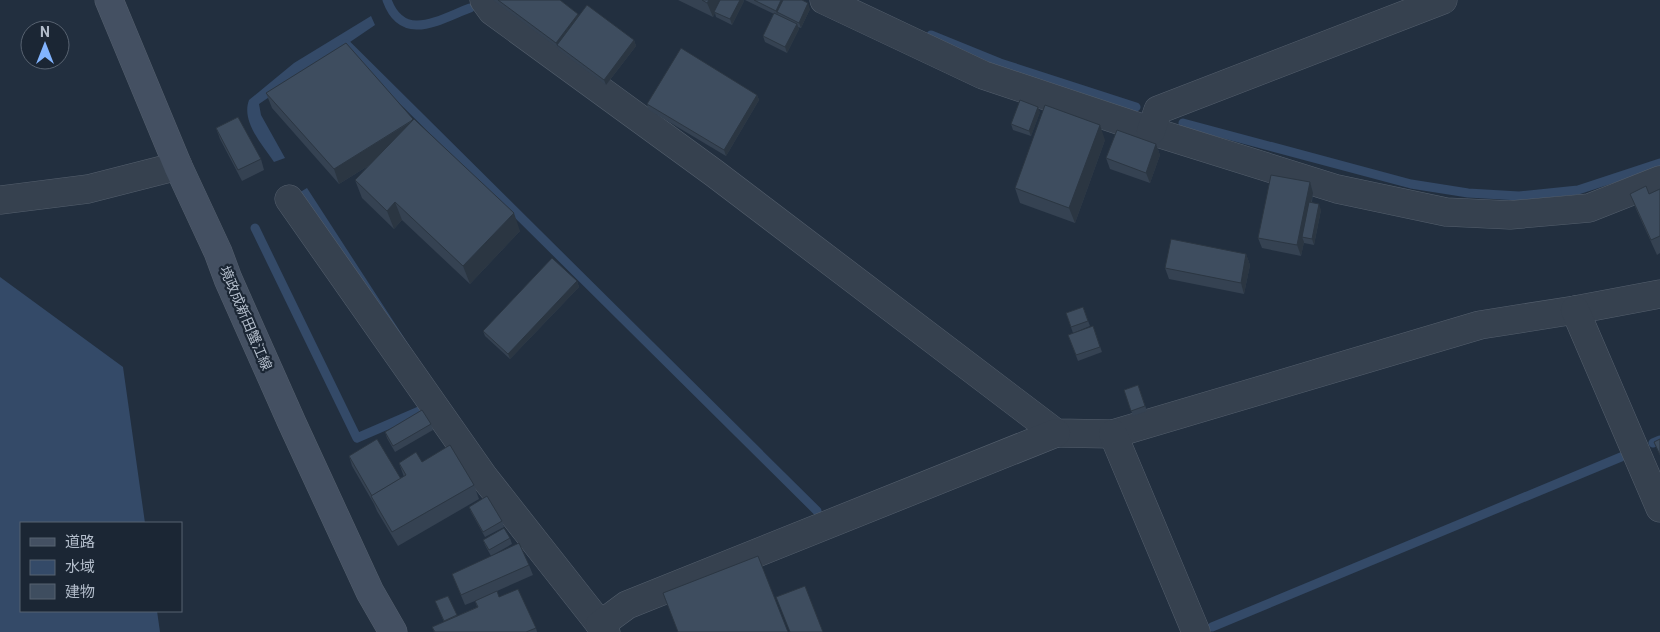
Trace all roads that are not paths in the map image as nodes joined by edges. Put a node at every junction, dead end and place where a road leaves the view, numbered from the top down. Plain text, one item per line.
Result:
1 (109, 0) edge
2 (484, 0) edge
3 (824, 0) edge
4 (1443, 0) edge
5 (1151, 131) junction
6 (178, 166) junction
7 (1660, 180) edge
8 (289, 199) dead end
9 (0, 200) edge
10 (1660, 294) edge
11 (1575, 310) junction
12 (1056, 433) junction
13 (1112, 434) junction
14 (1660, 508) edge
15 (603, 628) edge
16 (393, 632) edge
17 (1196, 632) edge

1 - 6 main road, 境政成新田蟹江線
2 - 12 street
3 - 5 street
4 - 5 street
5 - 7 street
6 - 9 street
6 - 16 main road, 境政成新田蟹江線
8 - 15 street
10 - 11 street
11 - 13 street
11 - 14 street
12 - 13 street
12 - 15 street
13 - 17 street

